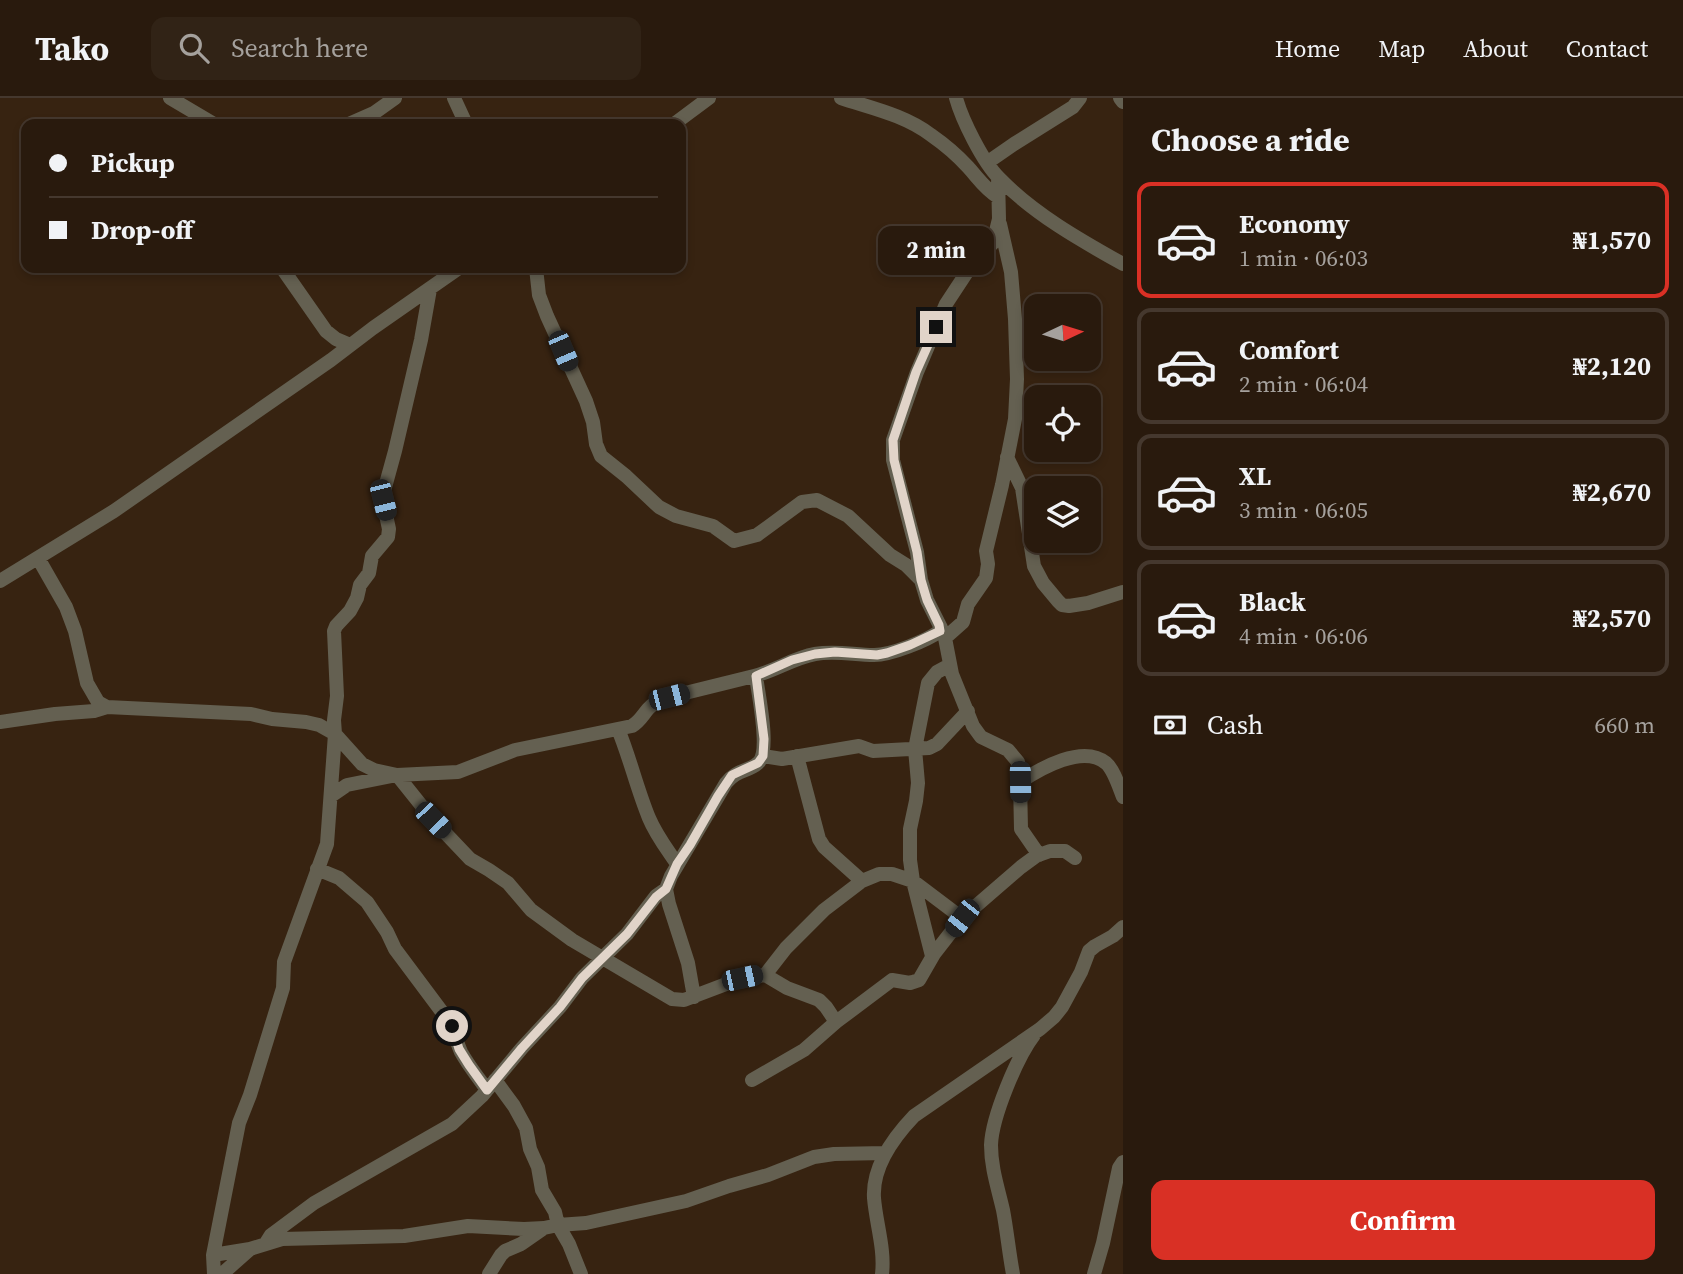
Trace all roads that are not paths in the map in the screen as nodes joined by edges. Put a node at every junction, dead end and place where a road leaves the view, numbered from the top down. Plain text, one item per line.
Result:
1 (170, 98) edge
2 (395, 98) edge
3 (454, 98) edge
4 (709, 98) edge
5 (841, 98) edge
6 (957, 98) edge
7 (1080, 98) edge
8 (206, 119) edge
9 (360, 119) edge
10 (464, 119) edge
11 (681, 119) edge
12 (988, 162) junction
13 (998, 177) junction
14 (998, 197) junction
15 (999, 219) junction
16 (1123, 264) edge
17 (285, 273) edge
18 (452, 273) edge
19 (537, 273) edge
20 (430, 289) junction
21 (351, 345) junction
22 (1007, 457) junction
23 (38, 558) junction
24 (921, 580) junction
25 (0, 581) edge
26 (1123, 592) edge
27 (943, 634) junction
28 (950, 665) junction
29 (756, 676) junction
30 (107, 708) junction
31 (968, 711) junction
32 (0, 722) edge
33 (618, 729) junction
34 (335, 734) junction
35 (915, 749) junction
36 (763, 756) junction
37 (797, 756) junction
38 (397, 775) junction
39 (1020, 782) junction
40 (331, 796) junction
41 (1123, 797) edge
42 (1039, 855) junction
43 (1075, 858) dead end
44 (677, 864) junction
45 (317, 869) junction
46 (862, 881) junction
47 (913, 881) junction
48 (666, 889) junction
49 (962, 918) junction
50 (1120, 935) edge
51 (932, 956) junction
52 (602, 958) junction
53 (765, 975) junction
54 (694, 997) junction
55 (836, 1022) junction
56 (1040, 1029) junction
57 (752, 1080) dead end
58 (491, 1085) junction
59 (885, 1153) junction
60 (1123, 1162) edge
61 (551, 1227) junction
62 (266, 1243) junction
63 (250, 1249) junction
64 (213, 1255) junction
65 (214, 1274) edge
66 (222, 1274) edge
67 (489, 1274) edge
68 (580, 1274) edge
69 (882, 1274) edge
70 (1013, 1274) edge
71 (1094, 1274) edge

1 - 8 street
2 - 9 street
3 - 10 street
4 - 11 street
5 - 14 street
6 - 12 street
7 - 12 street
12 - 13 street
13 - 14 street
13 - 16 street
14 - 15 street
15 - 22 street
15 - 24 street
17 - 21 street
18 - 20 street
19 - 24 street
20 - 21 street
20 - 34 street
21 - 23 street
22 - 26 street
22 - 27 street
23 - 25 street
23 - 30 street
24 - 27 street
27 - 28 street
27 - 29 street
28 - 31 street
28 - 35 street
29 - 33 street
29 - 36 street
30 - 32 street
30 - 34 street
31 - 35 street
31 - 39 street
33 - 38 street
33 - 44 street
34 - 38 street
34 - 40 street
35 - 37 street
35 - 47 street
36 - 37 street
36 - 44 street
37 - 46 street
38 - 40 street
38 - 52 street
39 - 41 street
39 - 42 street
40 - 45 street
42 - 43 street
42 - 49 street
44 - 48 street
45 - 58 street
45 - 64 street
46 - 47 street
46 - 53 street
47 - 49 street
47 - 51 street
48 - 52 street
48 - 54 street
49 - 51 street
50 - 56 street
51 - 55 street
52 - 54 street
52 - 58 street
53 - 54 street
53 - 55 street
55 - 57 street
56 - 59 street
56 - 70 street
58 - 61 street
58 - 62 street
59 - 61 street
59 - 69 street
60 - 71 street
61 - 62 street
61 - 67 street
61 - 68 street
62 - 63 street
63 - 64 street
63 - 66 street
64 - 65 street

